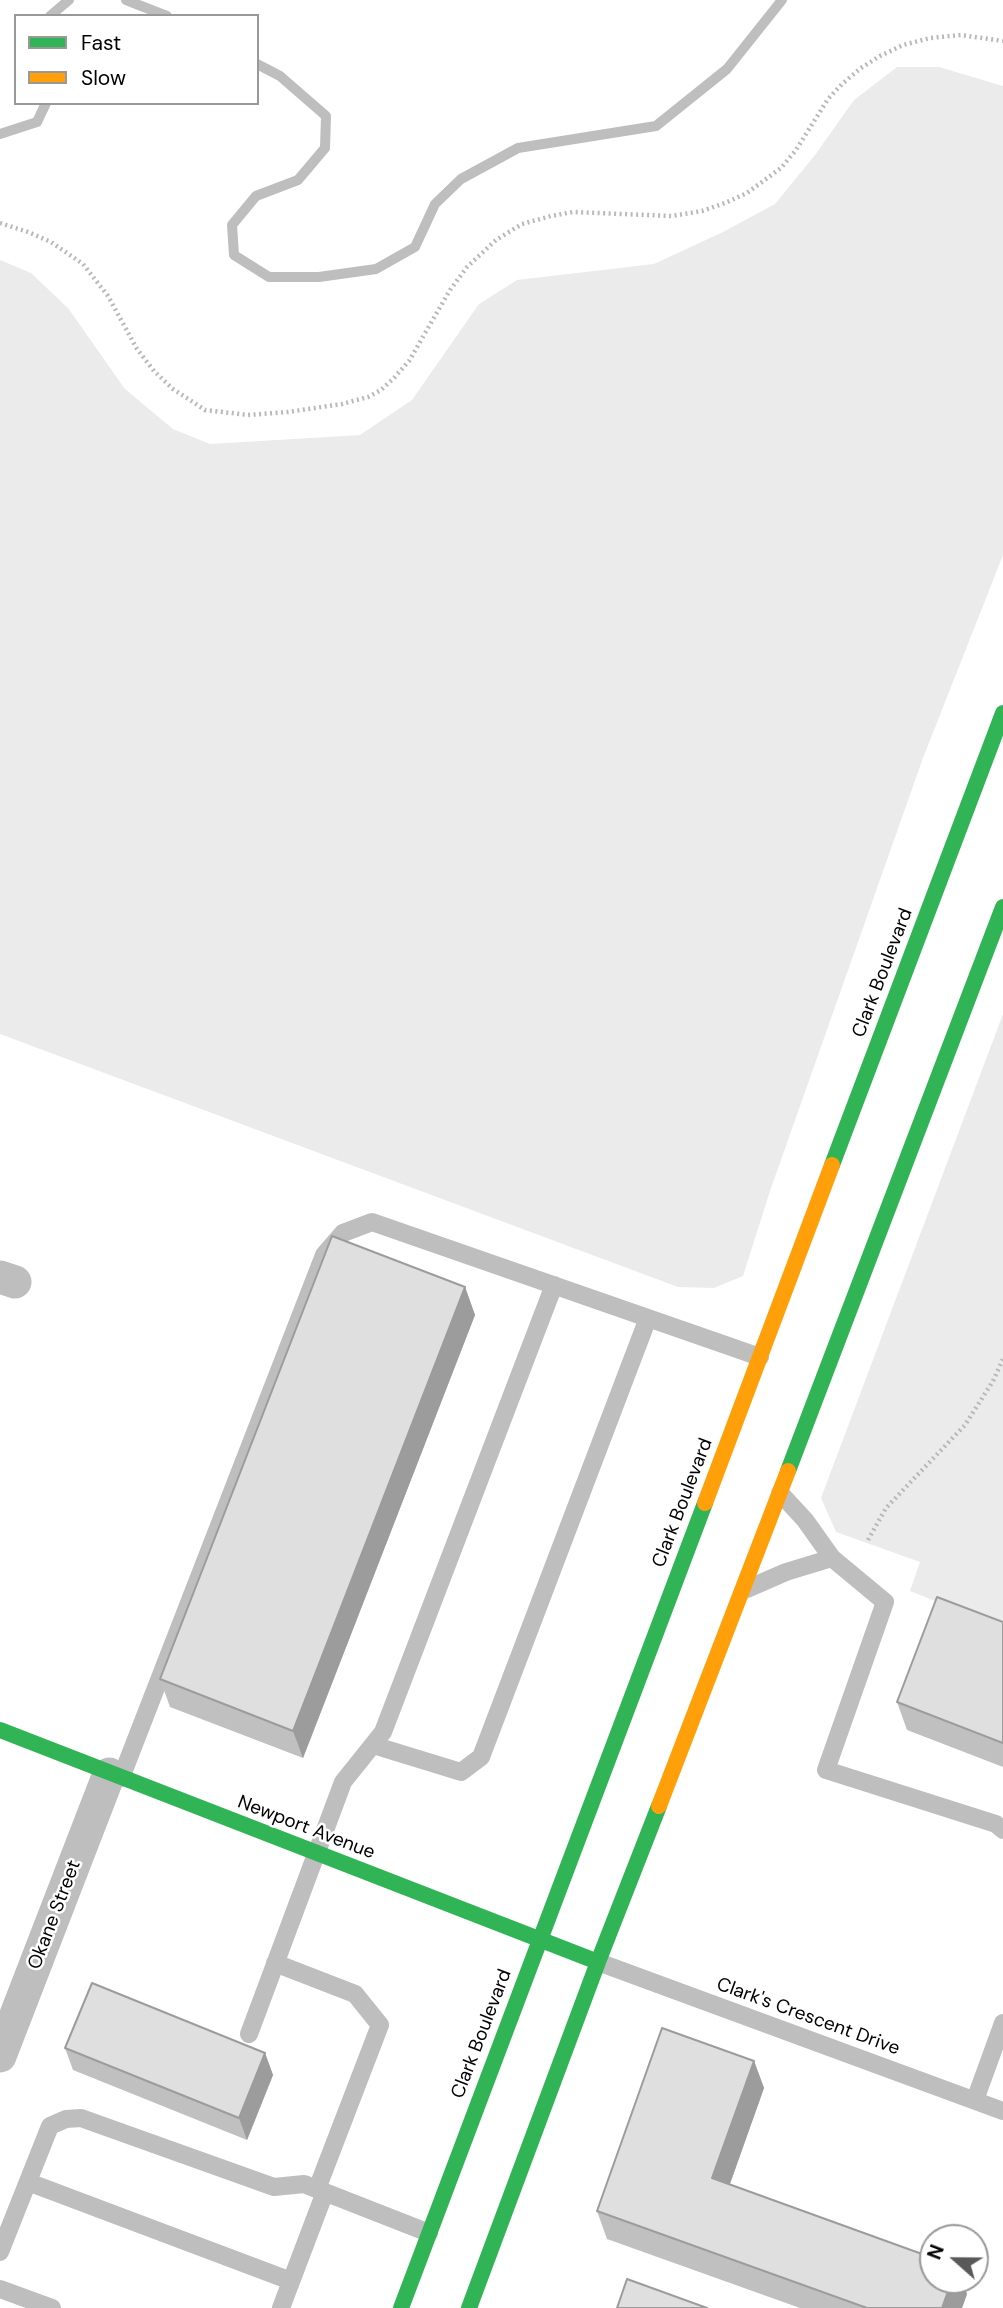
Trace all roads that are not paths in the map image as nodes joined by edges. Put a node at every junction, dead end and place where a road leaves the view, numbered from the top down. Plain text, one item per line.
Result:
1 (1003, 713) edge
2 (1003, 907) edge
3 (554, 1285) junction
4 (648, 1318) junction
5 (760, 1357) junction
6 (780, 1492) junction
7 (832, 1558) junction
8 (743, 1590) junction
9 (0, 1730) edge
10 (373, 1745) junction
11 (115, 1776) junction
12 (1003, 1830) edge
13 (316, 1854) junction
14 (540, 1941) junction
15 (598, 1962) junction
16 (275, 1963) junction
17 (1003, 2022) edge
18 (249, 2034) dead end
19 (0, 2056) edge
20 (975, 2100) junction
21 (1003, 2111) edge
22 (28, 2182) junction
23 (321, 2191) junction
24 (429, 2233) junction
25 (0, 2252) edge
26 (291, 2281) junction
27 (0, 2289) edge
28 (18, 2302) edge
29 (52, 2308) edge
30 (281, 2308) edge
31 (401, 2308) edge
32 (468, 2308) edge

1 - 5 main road, Clark Boulevard
2 - 6 main road
3 - 4 lane
3 - 10 lane
3 - 11 lane
4 - 5 lane
4 - 10 lane
5 - 14 main road, Clark Boulevard
6 - 7 lane
6 - 8 main road
7 - 8 lane
7 - 12 lane
8 - 15 main road
9 - 11 main road, Newport Avenue
10 - 13 lane
11 - 13 main road, Newport Avenue
11 - 19 street, Okane Street
13 - 14 main road, Newport Avenue
13 - 16 lane
14 - 15 main road, Newport Avenue
14 - 24 main road, Clark Boulevard
15 - 20 lane, Clark's Crescent Drive
15 - 32 main road
16 - 18 lane
16 - 23 lane
17 - 20 lane
20 - 21 lane, Clark's Crescent Drive
22 - 23 lane
22 - 25 lane
22 - 26 lane
23 - 24 lane
23 - 26 lane
24 - 31 main road, Clark Boulevard
26 - 30 lane
27 - 28 lane
28 - 29 lane

